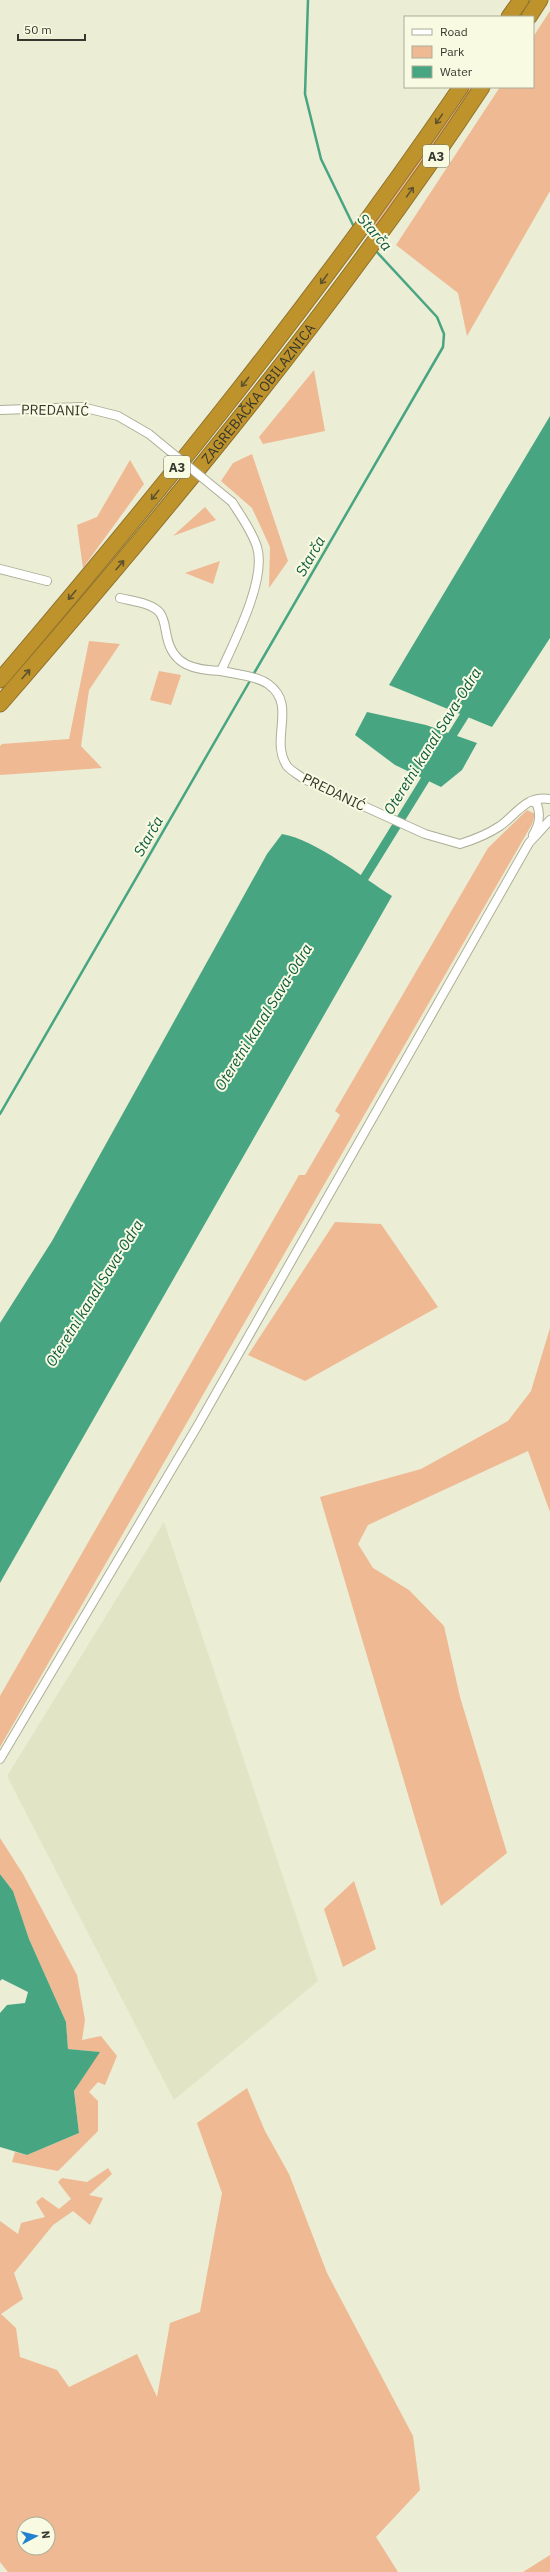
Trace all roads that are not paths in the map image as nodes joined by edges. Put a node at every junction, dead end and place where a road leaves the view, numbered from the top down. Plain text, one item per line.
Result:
1 (521, 0) edge
2 (540, 0) edge
3 (510, 16) edge
4 (530, 16) edge
5 (461, 88) edge
6 (481, 88) edge
7 (0, 410) edge
8 (0, 569) edge
9 (47, 581) dead end
10 (120, 598) dead end
11 (221, 671) junction
12 (0, 680) edge
13 (0, 704) edge
14 (550, 799) edge
15 (531, 801) junction
16 (550, 820) edge
17 (529, 843) junction
18 (0, 1760) edge

1 - 3 highway
2 - 4 highway
5 -> 12 highway, ZAGREBAČKA OBILAZNICA / A3
13 -> 6 highway, ZAGREBAČKA OBILAZNICA / A3
7 - 11 street, PREDANIĆ, bridge
8 - 9 street
10 - 11 street, PREDANIĆ
11 - 15 street, PREDANIĆ
14 - 15 street, PREDANIĆ
15 - 17 street
16 - 17 street
17 - 18 street

